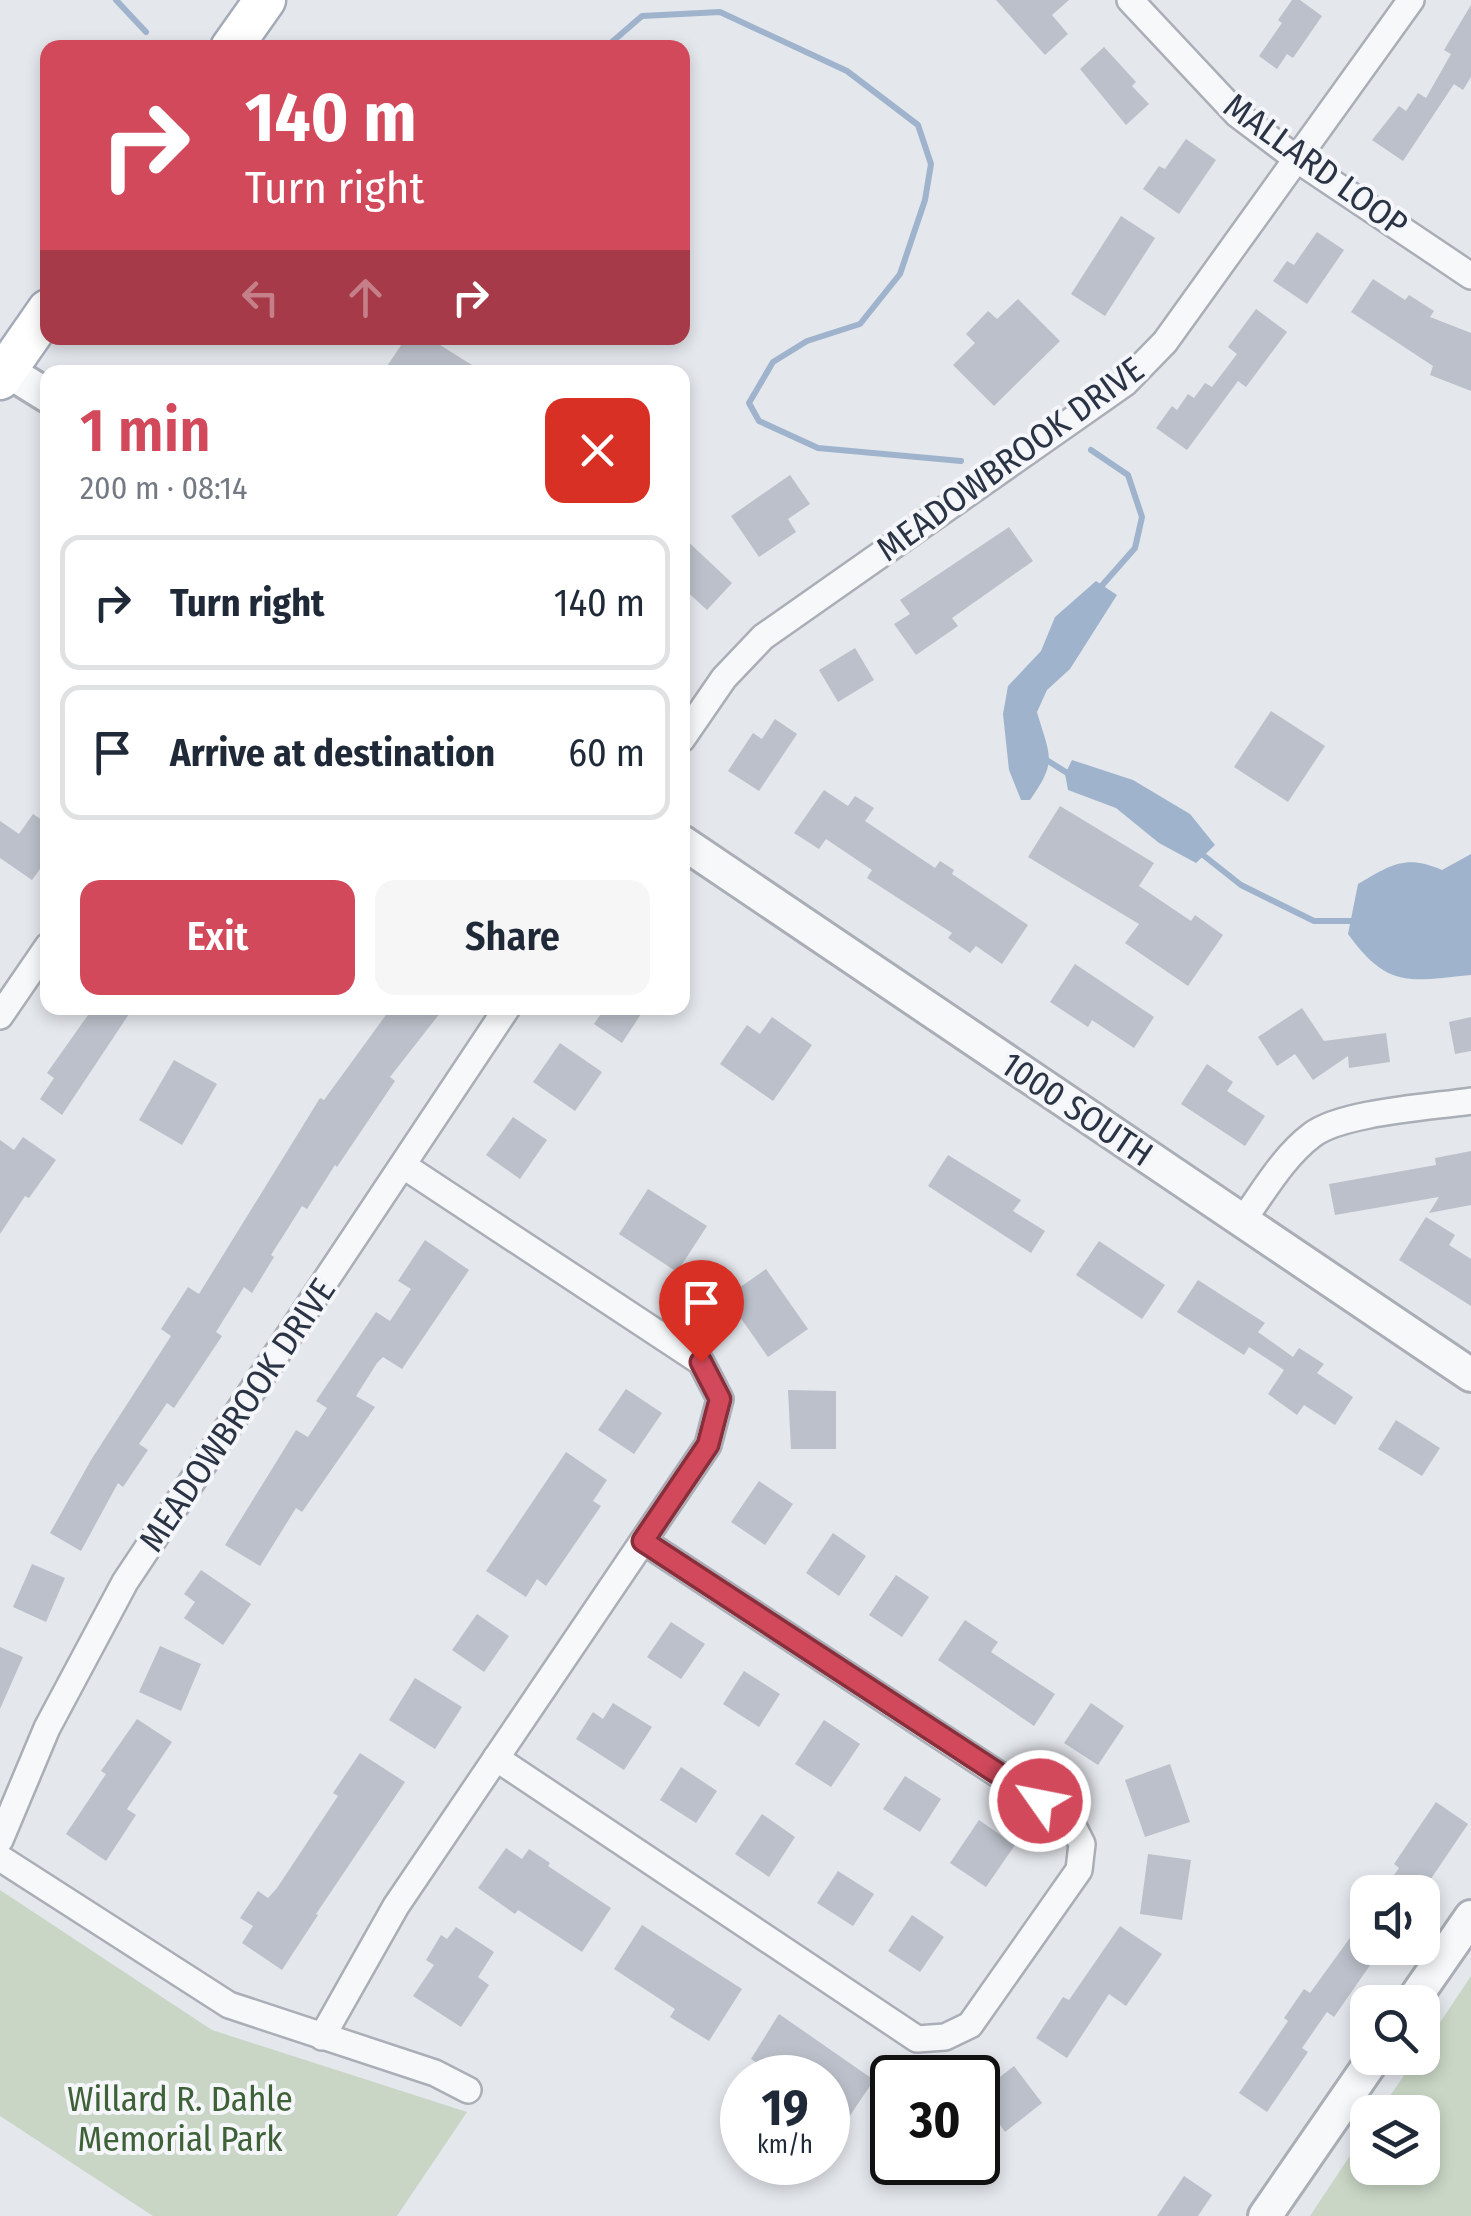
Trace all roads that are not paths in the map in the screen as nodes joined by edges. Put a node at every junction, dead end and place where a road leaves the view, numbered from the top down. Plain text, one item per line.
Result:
1 (264, 0) edge
2 (1130, 0) edge
3 (1411, 0) edge
4 (236, 40) edge
5 (1298, 160) junction
6 (1471, 276) edge
7 (40, 321) edge
8 (3, 374) edge
9 (40, 392) edge
10 (690, 728) edge
11 (690, 847) edge
12 (40, 958) edge
13 (502, 1015) edge
14 (0, 1016) edge
15 (1471, 1101) edge
16 (404, 1166) junction
17 (1243, 1220) junction
18 (1471, 1376) edge
19 (643, 1541) junction
20 (496, 1758) junction
21 (0, 1840) edge
22 (0, 1858) edge
23 (1471, 1917) edge
24 (1424, 1985) edge
25 (322, 2037) junction
26 (1362, 2075) edge
27 (468, 2090) dead end
28 (1264, 2216) edge

1 - 4 main road
2 - 5 street, MALLARD LOOP
3 - 5 street, MEADOWBROOK DRIVE
5 - 6 street, MALLARD LOOP
5 - 10 street, MEADOWBROOK DRIVE
7 - 8 main road
8 - 9 street
11 - 17 street, 1000 SOUTH
12 - 14 street
13 - 16 street, MEADOWBROOK DRIVE
15 - 17 street
16 - 19 street
16 - 21 street, MEADOWBROOK DRIVE
17 - 18 street, 1000 SOUTH
19 - 20 street
19 - 20 street
20 - 25 street
22 - 25 street
23 - 24 street
25 - 27 street
26 - 28 street

